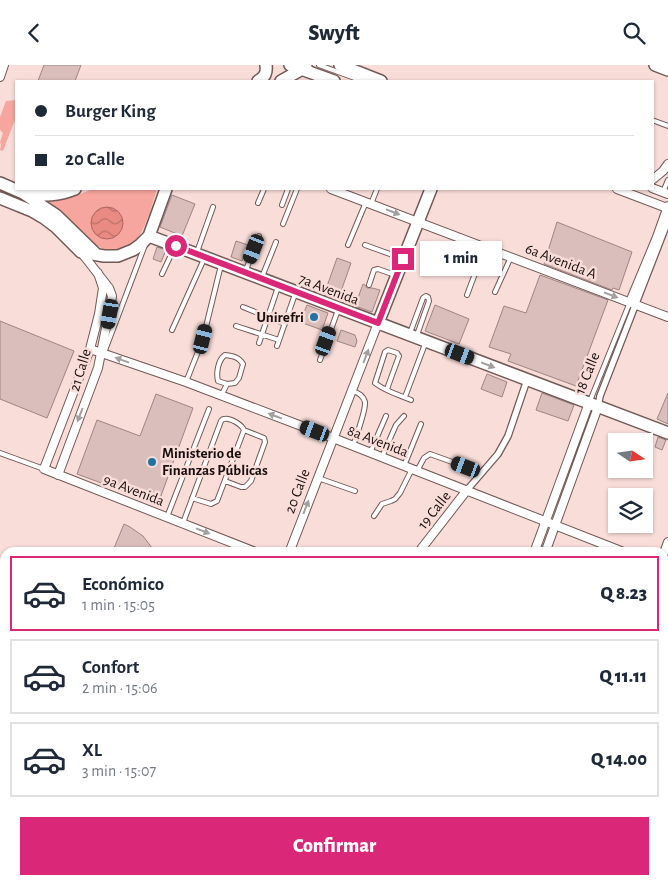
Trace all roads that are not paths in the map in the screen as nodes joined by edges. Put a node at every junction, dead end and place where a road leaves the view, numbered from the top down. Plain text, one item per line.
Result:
1 (4, 65) edge
2 (266, 65) edge
3 (290, 65) edge
4 (319, 65) edge
5 (340, 65) edge
6 (360, 65) edge
7 (655, 65) edge
8 (307, 67) edge
9 (668, 69) edge
10 (0, 77) edge
11 (260, 80) edge
12 (283, 80) edge
13 (332, 80) edge
14 (371, 80) edge
15 (654, 121) edge
16 (668, 126) edge
17 (668, 164) edge
18 (654, 178) edge
19 (668, 180) edge
20 (0, 183) edge
21 (654, 189) edge
22 (15, 190) edge
23 (16, 190) edge
24 (72, 190) edge
25 (166, 190) edge
26 (264, 190) edge
27 (288, 190) edge
28 (297, 190) edge
29 (334, 190) edge
30 (376, 190) edge
31 (431, 190) edge
32 (620, 190) edge
33 (23, 193) junction
34 (666, 193) edge
35 (0, 198) edge
36 (258, 203) dead end
37 (368, 203) junction
38 (282, 205) dead end
39 (213, 207) dead end
40 (667, 207) edge
41 (668, 221) edge
42 (418, 222) junction
43 (283, 224) dead end
44 (148, 235) junction
45 (260, 236) dead end
46 (276, 242) dead end
47 (348, 245) dead end
48 (365, 245) dead end
49 (176, 246) junction
50 (485, 247) junction
51 (81, 252) junction
52 (96, 254) junction
53 (200, 255) junction
54 (511, 257) junction
55 (403, 259) junction
56 (221, 263) junction
57 (98, 273) junction
58 (245, 273) junction
59 (162, 274) dead end
60 (397, 276) junction
61 (261, 279) junction
62 (278, 285) junction
63 (369, 285) dead end
64 (296, 292) junction
65 (495, 292) dead end
66 (467, 295) dead end
67 (633, 304) junction
68 (243, 307) dead end
69 (338, 308) junction
70 (268, 317) junction
71 (668, 317) edge
72 (378, 323) junction
73 (285, 324) junction
74 (236, 326) dead end
75 (172, 330) dead end
76 (262, 334) junction
77 (417, 338) junction
78 (279, 340) junction
79 (259, 343) dead end
80 (277, 346) dead end
81 (90, 349) junction
82 (103, 353) junction
83 (320, 359) dead end
84 (528, 380) junction
85 (186, 383) junction
86 (227, 384) junction
87 (387, 389) junction
88 (352, 391) junction
89 (221, 396) junction
90 (405, 397) junction
91 (411, 400) dead end
92 (593, 405) junction
93 (209, 409) dead end
94 (386, 416) dead end
95 (404, 416) dead end
96 (421, 424) dead end
97 (244, 430) junction
98 (668, 433) edge
99 (333, 438) junction
100 (353, 446) junction
101 (0, 453) edge
102 (370, 453) junction
103 (382, 457) junction
104 (404, 466) junction
105 (466, 467) dead end
106 (44, 469) junction
107 (415, 470) junction
108 (58, 475) junction
109 (318, 478) junction
110 (224, 481) junction
111 (467, 490) junction
112 (354, 491) dead end
113 (192, 498) junction
114 (374, 516) dead end
115 (167, 517) junction
116 (545, 521) junction
117 (183, 523) junction
118 (555, 525) junction
119 (243, 547) edge
120 (291, 547) edge
121 (423, 547) edge
122 (536, 547) edge
123 (547, 547) edge
124 (600, 547) edge

1 - 10 street
2 - 11 main road
3 - 8 main road
4 - 14 lane
5 - 14 main road
6 - 14 main road
7 - 9 main road
8 - 12 main road
8 - 13 main road
15 - 16 lane
17 - 18 street
19 - 34 lane
20 - 22 main road
21 - 34 street
23 - 33 main road
24 - 33 main road
25 - 44 main road, 21 Calle
26 - 36 lane
27 - 38 lane
28 - 43 lane
29 - 37 street, 6a Avenida A
30 - 37 lane
31 - 42 main road, 20 Calle
32 - 40 street
33 - 52 main road
35 - 51 main road
37 -> 42 street, 6a Avenida A
37 - 47 lane
39 - 53 lane
40 - 67 street, 18 Calle
41 - 67 street, 18 Calle
42 - 50 street, 6a Avenida A
42 - 55 main road, 20 Calle
44 - 49 main road, 7a Avenida
44 - 52 main road
44 - 82 lane, 21 Calle
45 - 58 lane
46 - 61 lane
48 - 55 lane
49 - 53 main road, 7a Avenida
49 - 59 lane
50 - 54 street, 6a Avenida A
50 - 66 lane
51 - 52 main road
51 - 57 street, 21 Calle
53 - 56 main road, 7a Avenida
53 - 75 lane
54 - 65 lane
54 -> 67 street, 6a Avenida A
55 - 60 main road, 20 Calle
56 - 58 main road, 7a Avenida
56 - 85 lane
57 - 81 street, 21 Calle
57 - 82 street, 21 Calle
58 - 61 main road, 7a Avenida
60 - 63 lane
60 - 72 main road, 20 Calle
61 - 62 main road, 7a Avenida
62 - 64 main road, 7a Avenida
62 - 70 lane
64 - 69 main road, 7a Avenida
64 - 73 lane
67 - 71 street, 6a Avenida A
67 - 92 street, 18 Calle
68 - 70 lane
69 - 72 main road, 7a Avenida
69 - 83 lane
70 - 73 lane
70 - 76 lane
72 - 77 main road, 7a Avenida
88 -> 72 street, 20 Calle
73 - 78 lane
74 - 76 lane
76 - 78 lane
76 - 79 lane
77 - 77 lane
77 -> 84 main road, 7a Avenida
77 - 90 lane
78 - 80 lane
81 - 82 street, 8a Avenida
81 - 106 street, 21 Calle
85 -> 82 street, 8a Avenida
82 -> 108 street, 21 Calle
84 - 92 main road, 7a Avenida
84 - 111 street, 19 Calle
85 - 89 street, 8a Avenida
86 - 86 lane
86 - 89 lane
87 - 87 lane
87 - 90 lane
88 - 99 street, 20 Calle
88 - 100 lane
99 -> 89 street, 8a Avenida
90 - 91 lane
92 - 98 main road, 7a Avenida
92 - 116 street, 18 Calle
92 - 118 street, 18 Calle
93 - 115 lane
94 - 102 lane
95 - 103 lane
96 - 104 lane
97 - 110 lane
97 - 110 lane
97 - 113 lane
99 - 100 street, 8a Avenida
99 - 109 street, 20 Calle
100 - 102 street, 8a Avenida
101 - 106 lane, 9a Avenida
102 - 103 street, 8a Avenida
103 - 104 street, 8a Avenida
104 - 107 street, 8a Avenida
105 - 107 lane
106 - 108 street, 9a Avenida
107 - 111 street, 8a Avenida
107 - 114 lane
108 - 115 street, 9a Avenida
109 - 112 lane
120 -> 109 street, 20 Calle
110 - 113 lane
111 - 116 street, 8a Avenida
111 - 121 street, 19 Calle
113 - 117 lane
115 - 117 street, 9a Avenida
116 - 118 street, 8a Avenida
116 - 122 street, 18 Calle
117 -> 119 street, 9a Avenida
118 - 123 street, 18 Calle
118 - 124 street, 8a Avenida

